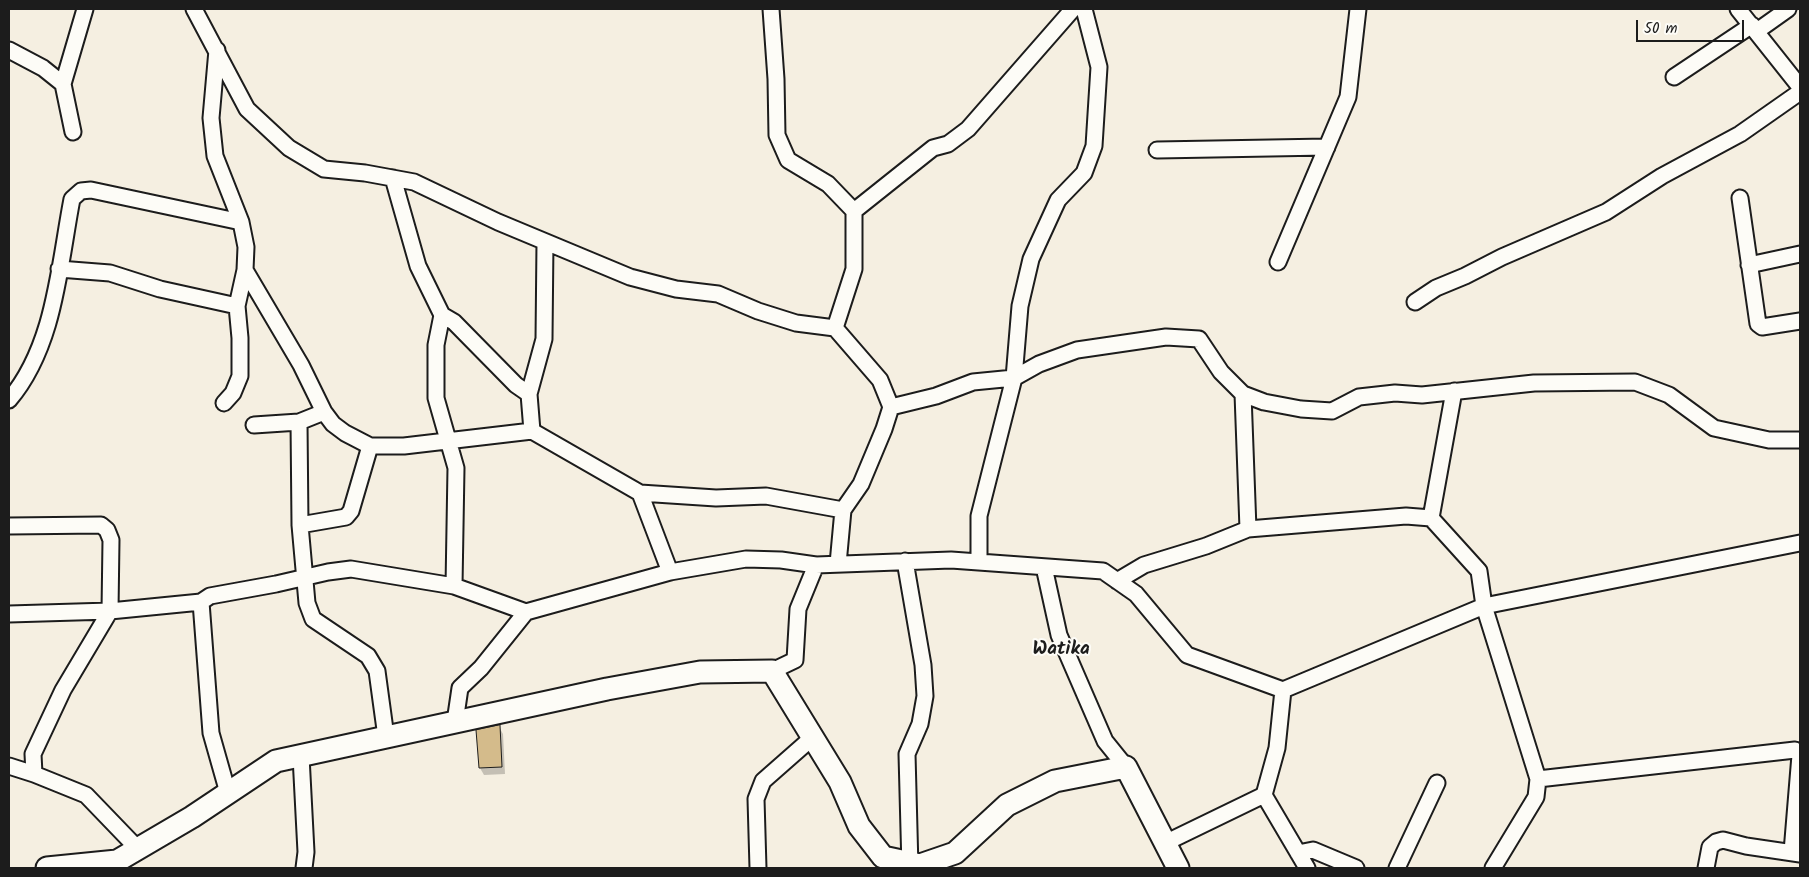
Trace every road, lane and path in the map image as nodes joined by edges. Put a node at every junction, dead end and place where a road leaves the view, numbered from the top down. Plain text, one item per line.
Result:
1 (86, 9) edge
2 (194, 9) edge
3 (771, 9) edge
4 (1073, 9) edge
5 (1084, 9) edge
6 (1358, 9) edge
7 (1738, 9) edge
8 (1788, 9) edge
9 (1754, 28) junction
10 (9, 50) edge
11 (217, 50) junction
12 (1674, 77) dead end
13 (62, 84) junction
14 (1800, 87) edge
15 (1800, 92) edge
16 (73, 132) dead end
17 (1327, 147) junction
18 (1157, 150) dead end
19 (393, 178) junction
20 (1740, 198) dead end
21 (854, 211) junction
22 (241, 222) junction
23 (545, 242) junction
24 (1800, 254) edge
25 (1278, 262) dead end
26 (1749, 265) junction
27 (59, 269) junction
28 (245, 270) junction
29 (1415, 302) dead end
30 (237, 306) junction
31 (442, 315) junction
32 (1800, 321) edge
33 (835, 328) junction
34 (1014, 378) junction
35 (1454, 391) junction
36 (529, 394) junction
37 (1244, 394) junction
38 (9, 400) edge
39 (224, 403) dead end
40 (891, 407) junction
41 (324, 412) junction
42 (299, 422) junction
43 (254, 425) dead end
44 (532, 430) junction
45 (1800, 440) edge
46 (449, 441) junction
47 (370, 446) junction
48 (640, 493) junction
49 (843, 510) junction
50 (1431, 518) junction
51 (300, 525) junction
52 (9, 526) edge
53 (1248, 530) junction
54 (1800, 543) edge
55 (905, 561) junction
56 (979, 562) junction
57 (838, 564) junction
58 (816, 565) junction
59 (1044, 566) junction
60 (670, 572) junction
61 (304, 579) junction
62 (1117, 581) junction
63 (454, 586) junction
64 (201, 602) junction
65 (1484, 606) junction
66 (110, 611) junction
67 (526, 612) junction
68 (9, 614) edge
69 (772, 671) junction
70 (1284, 690) junction
71 (455, 722) junction
72 (386, 737) junction
73 (813, 737) junction
74 (300, 756) junction
75 (9, 766) edge
76 (1126, 767) junction
77 (34, 774) junction
78 (1538, 779) junction
79 (1437, 783) dead end
80 (228, 793) junction
81 (1264, 795) junction
82 (1165, 843) junction
83 (138, 849) junction
84 (1298, 853) junction
85 (1796, 853) edge
86 (908, 866) edge
87 (47, 868) edge
88 (304, 868) edge
89 (758, 868) edge
90 (1178, 868) edge
91 (1307, 868) edge
92 (1356, 868) edge
93 (1398, 868) edge
94 (1493, 868) edge
95 (1706, 868) edge

1 - 13 street
2 - 11 street
3 - 21 street
4 - 21 street
5 - 34 street
6 - 17 street
7 - 9 street
8 - 9 street
9 - 12 street
9 - 14 street
10 - 13 street
11 - 19 street
11 - 22 street
13 - 16 street
15 - 29 street
17 - 18 street
17 - 25 street
19 - 23 street
19 - 31 street
20 - 26 street
21 - 33 street
22 - 27 street
22 - 28 street
23 - 33 street
23 - 36 street
24 - 26 street
26 - 32 street
27 - 30 street
27 - 38 street
28 - 30 street
28 - 41 street
30 - 39 street
31 - 36 street
31 - 46 street
33 - 40 street
34 - 37 street
34 - 40 street
34 - 56 street
35 - 37 street
35 - 45 street
35 - 50 street
36 - 44 street
37 - 53 street
40 - 49 street
41 - 42 street
41 - 47 street
42 - 43 street
42 - 51 street
44 - 46 street
44 - 48 street
46 - 47 street
46 - 63 street
47 - 51 street
48 - 49 street
48 - 60 street
49 - 57 street
50 - 53 street
50 - 65 street
51 - 61 street
52 - 66 street
53 - 62 street
54 - 65 street
55 - 56 street
55 - 57 street
55 - 86 street
56 - 59 street
57 - 58 street
58 - 60 street
58 - 69 street
59 - 62 street
59 - 76 street
60 - 67 street
61 - 63 street
61 - 64 street
61 - 72 street
62 - 70 street
63 - 67 street
64 - 66 street
64 - 80 street
65 - 70 street
65 - 78 street
66 - 68 street
66 - 77 street
67 - 71 street
69 - 71 street
69 - 73 street
70 - 81 street
71 - 72 street
72 - 74 street
73 - 86 street
73 - 89 street
74 - 80 street
74 - 88 street
75 - 77 street
76 - 82 street
76 - 86 street
77 - 83 street
78 - 85 street
78 - 94 street
79 - 93 street
80 - 83 street
81 - 82 street
81 - 84 street
82 - 90 street
83 - 87 street
84 - 91 street
84 - 92 street
85 - 95 street

